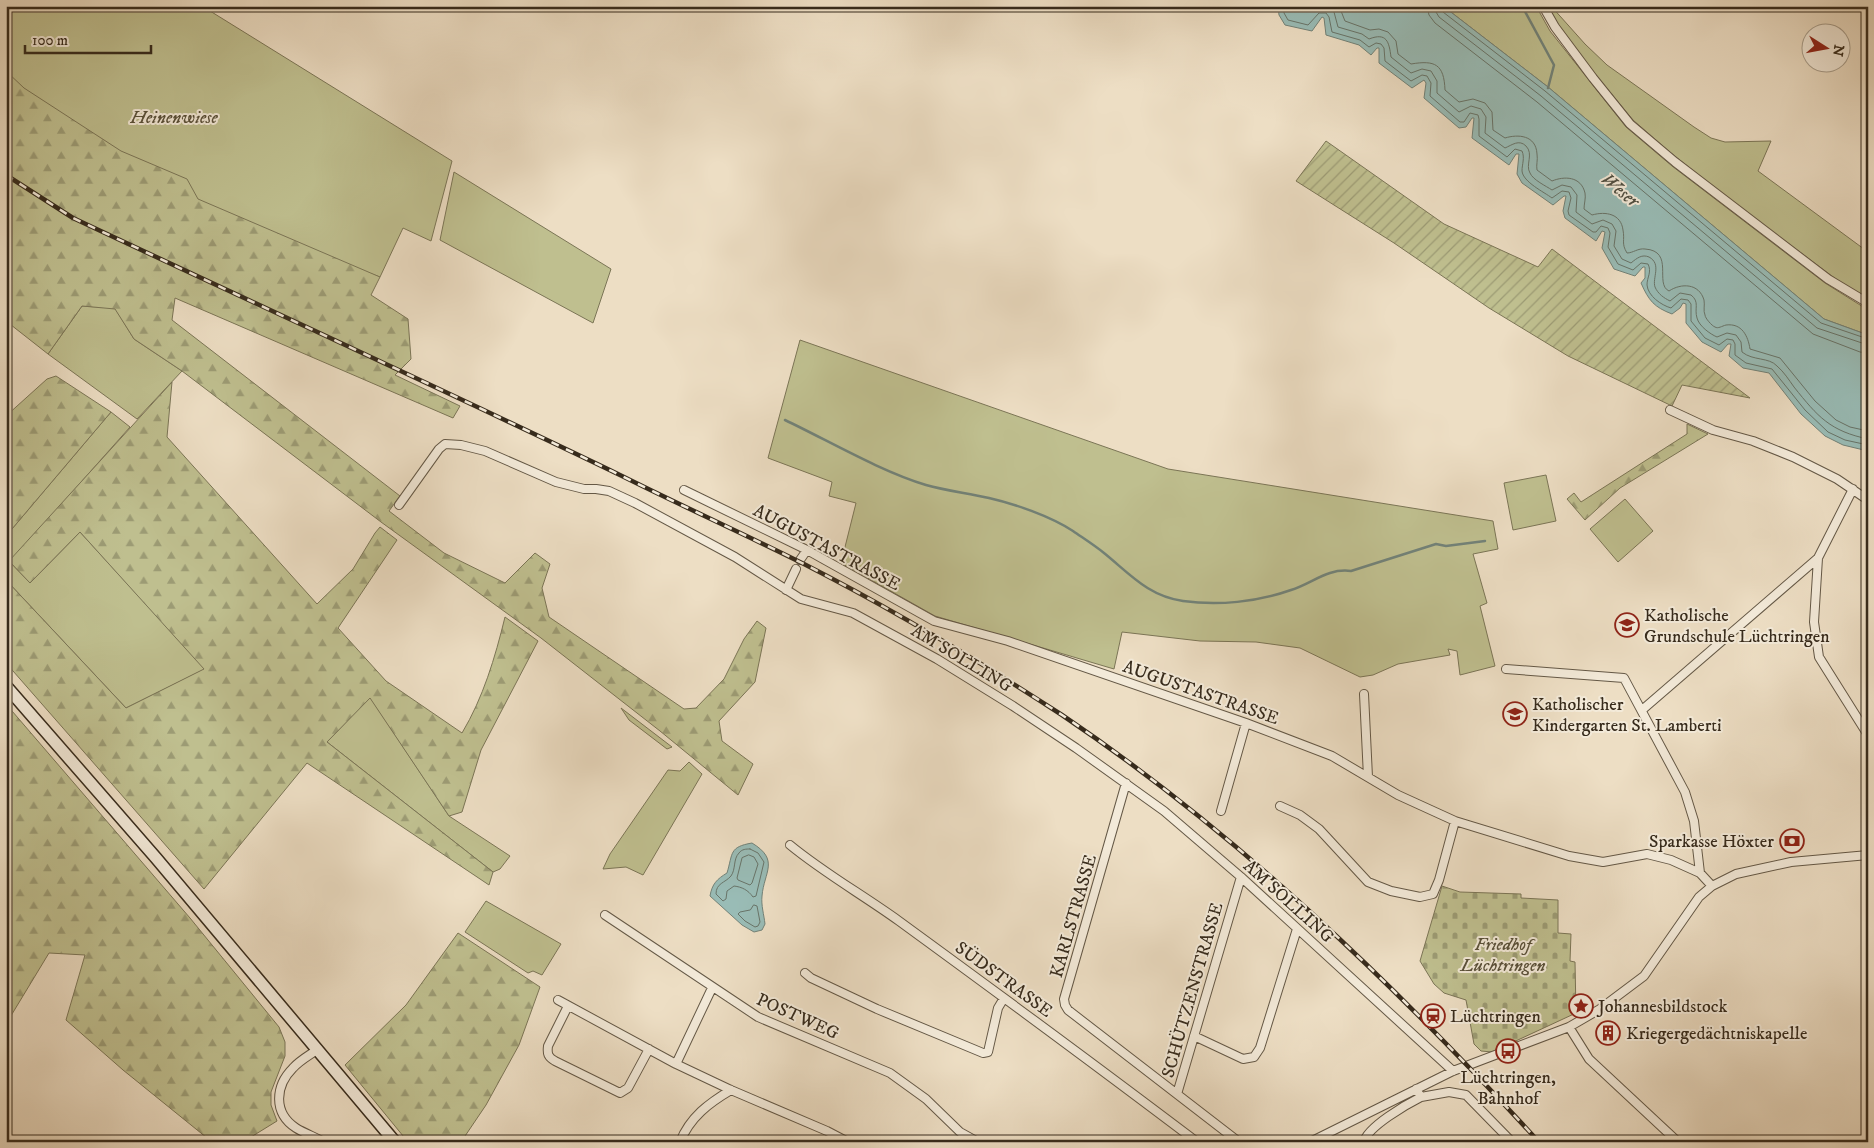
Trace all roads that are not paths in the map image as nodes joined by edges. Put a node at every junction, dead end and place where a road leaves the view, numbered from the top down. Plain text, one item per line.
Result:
1 (1542, 6) edge
2 (1868, 303) edge
3 (1670, 410) dead end
4 (1853, 489) junction
5 (684, 490) dead end
6 (1868, 500) edge
7 (399, 505) dead end
8 (807, 550) junction
9 (1818, 558) junction
10 (800, 560) dead end
11 (796, 570) dead end
12 (786, 590) junction
13 (1506, 670) dead end
14 (6, 686) edge
15 (1364, 694) dead end
16 (1642, 710) junction
17 (1246, 723) junction
18 (1868, 735) edge
19 (1368, 777) junction
20 (1126, 783) junction
21 (1280, 806) dead end
22 (1222, 811) dead end
23 (1455, 821) junction
24 (790, 845) dead end
25 (1868, 855) edge
26 (1700, 873) junction
27 (1241, 877) junction
28 (1712, 886) junction
29 (605, 915) dead end
30 (1297, 929) junction
31 (805, 973) dead end
32 (712, 988) junction
33 (1004, 998) junction
34 (558, 1000) dead end
35 (568, 1006) junction
36 (1569, 1027) junction
37 (1194, 1036) junction
38 (318, 1049) junction
39 (649, 1049) junction
40 (676, 1064) junction
41 (1453, 1071) junction
42 (1416, 1089) junction
43 (731, 1090) junction
44 (1177, 1094) junction
45 (1421, 1097) junction
46 (324, 1142) edge
47 (395, 1142) edge
48 (680, 1142) edge
49 (848, 1142) edge
50 (978, 1142) edge
51 (1197, 1142) edge
52 (1239, 1142) edge
53 (1310, 1142) edge
54 (1364, 1142) edge
55 (1512, 1142) edge
56 (1678, 1142) edge

1 - 2 street
3 - 4 street
4 - 6 street
4 - 9 street
5 - 8 street, AUGUSTASTRASSE
7 - 12 street, AM SOLLING
8 - 10 street
8 - 17 street, AUGUSTASTRASSE
9 - 16 street
9 - 18 street
11 - 12 street
12 - 20 street, AM SOLLING
13 - 16 street
14 - 38 main road
15 - 19 street
16 - 26 street
17 - 19 street, AUGUSTASTRASSE
17 - 22 street
19 - 23 street, AUGUSTASTRASSE
20 - 27 street, AM SOLLING
20 - 44 street, KARLSTRASSE
21 - 23 street
23 - 26 street, AUGUSTASTRASSE
24 - 33 street, SÜDSTRASSE
25 - 28 street
26 - 28 street, AUGUSTASTRASSE
27 - 30 street, AM SOLLING
27 - 37 street, SCHÜTZENSTRASSE
28 - 36 street
29 - 32 street, POSTWEG
30 - 37 street
30 - 41 street, AM SOLLING
31 - 33 street
32 - 40 street
32 - 50 street, POSTWEG
33 - 51 street, SÜDSTRASSE
34 - 35 street
35 - 39 street
35 - 39 street
36 - 41 street
36 - 56 street
37 - 44 street, SCHÜTZENSTRASSE
38 - 46 street
38 - 47 main road
39 - 40 street
40 - 43 street
41 - 42 street
42 - 45 street
42 - 53 street
43 - 48 street
43 - 49 street
44 - 52 street, SCHÜTZENSTRASSE
45 - 54 street
45 - 55 street

